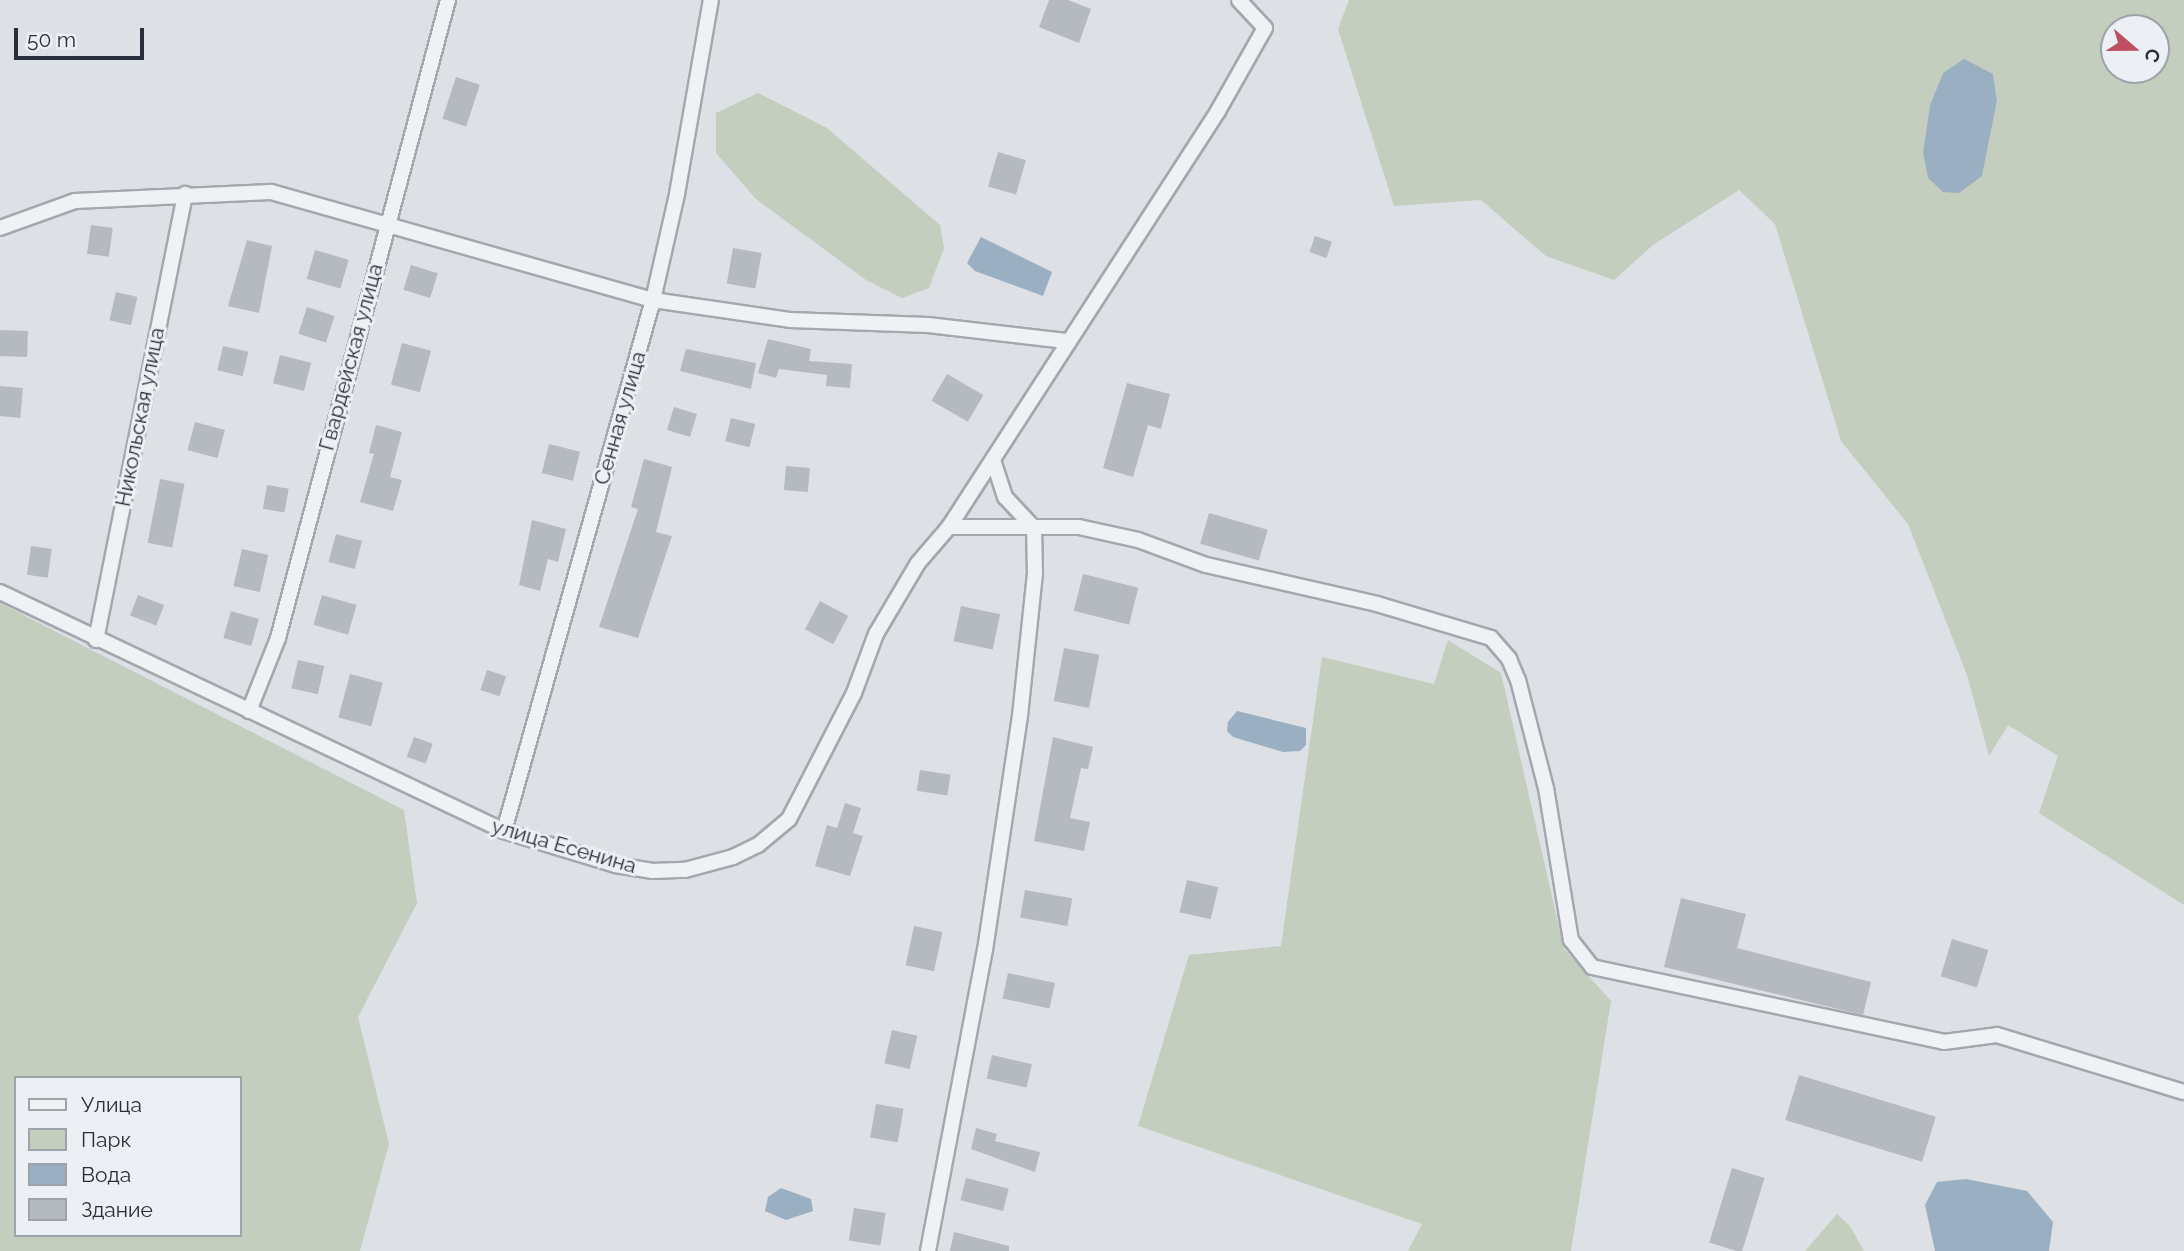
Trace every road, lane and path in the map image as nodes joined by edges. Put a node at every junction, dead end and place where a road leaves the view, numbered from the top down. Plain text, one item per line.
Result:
1 (448, 0) edge
2 (711, 0) edge
3 (1239, 0) edge
4 (185, 194) junction
5 (0, 228) edge
6 (385, 228) junction
7 (653, 300) junction
8 (1066, 341) junction
9 (993, 460) junction
10 (949, 527) junction
11 (1034, 528) junction
12 (0, 592) edge
13 (96, 640) junction
14 (249, 711) junction
15 (504, 831) junction
16 (2184, 1092) edge
17 (928, 1251) edge

1 - 6 street, Гвардейская улица
2 - 7 street, Сенная улица
3 - 8 street, улица Есенина
4 - 5 street
4 - 6 street
4 - 13 street, Никольская улица
6 - 7 street
6 - 14 street, Гвардейская улица
7 - 8 street
7 - 15 street, Сенная улица
8 - 9 street, улица Есенина
9 - 10 street, улица Есенина
9 - 11 street
10 - 11 street
10 - 15 street, улица Есенина
11 - 16 street
11 - 17 street
12 - 13 street, улица Есенина
13 - 14 street, улица Есенина
14 - 15 street, улица Есенина

